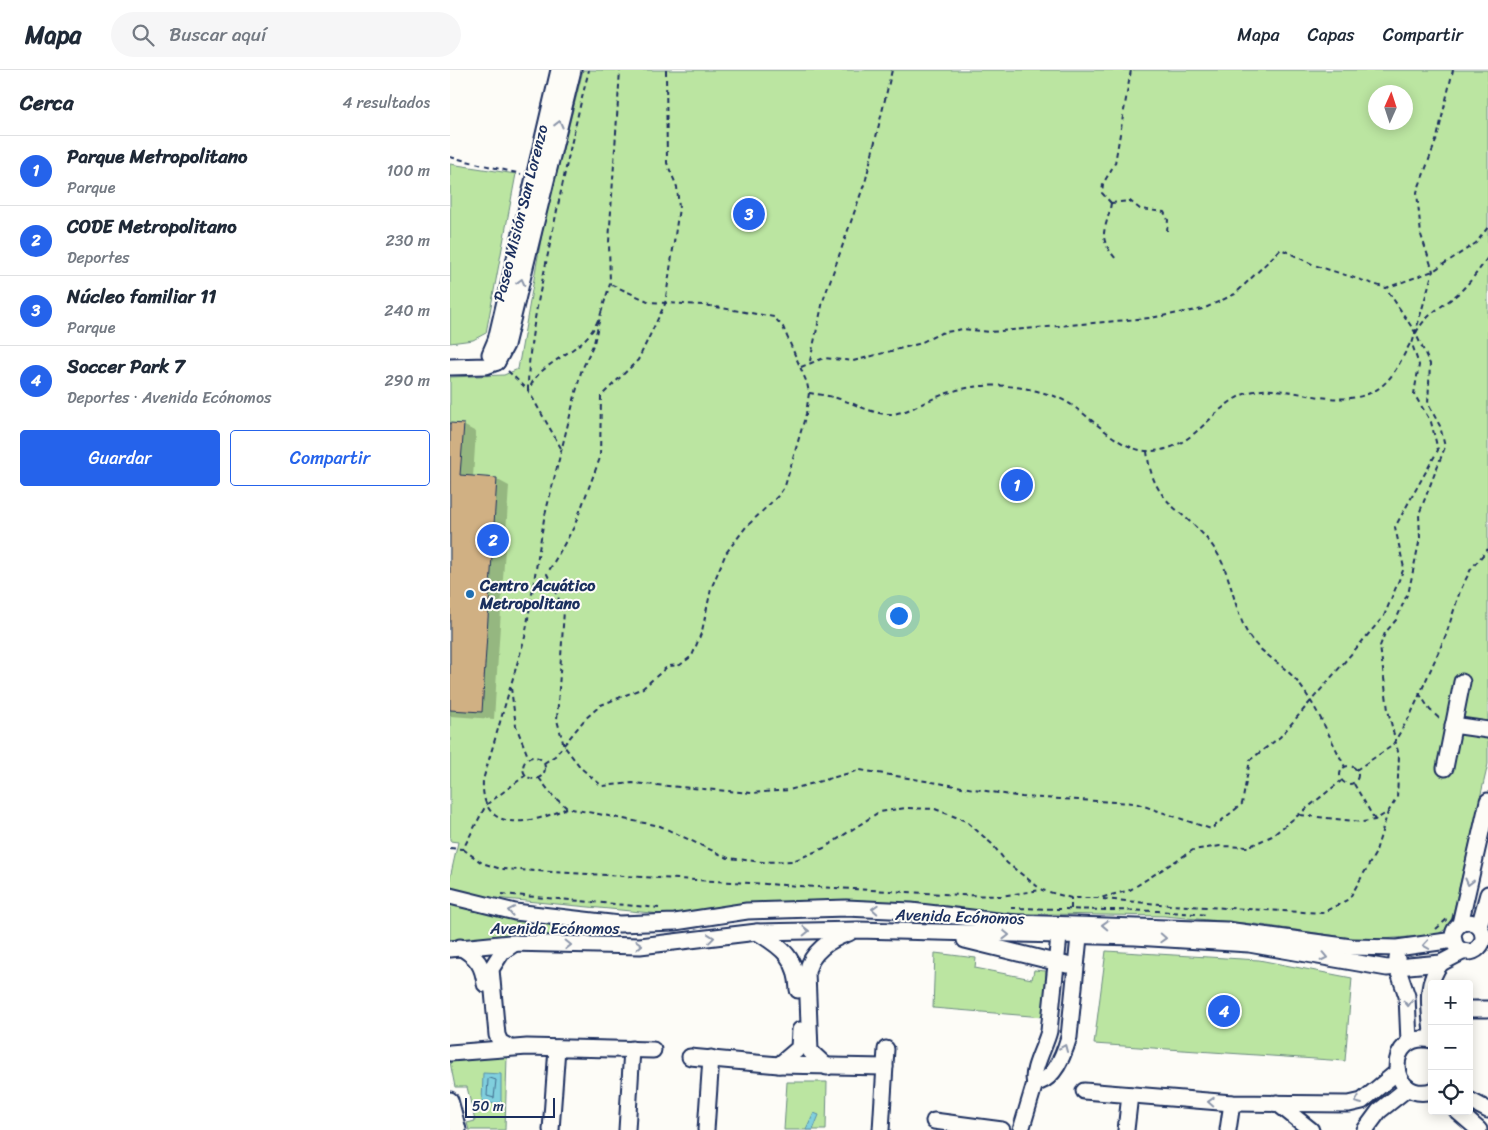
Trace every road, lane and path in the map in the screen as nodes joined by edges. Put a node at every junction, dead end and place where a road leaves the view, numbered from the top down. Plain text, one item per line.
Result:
1 (559, 70) edge
2 (573, 70) edge
3 (590, 70) edge
4 (620, 70) edge
5 (666, 70) edge
6 (892, 70) edge
7 (1132, 70) edge
8 (1452, 70) edge
9 (450, 157) edge
10 (533, 177) junction
11 (1111, 203) junction
12 (1488, 227) edge
13 (1167, 231) dead end
14 (1488, 257) edge
15 (1116, 259) dead end
16 (1433, 271) junction
17 (610, 284) junction
18 (1386, 288) junction
19 (666, 304) junction
20 (600, 313) junction
21 (1415, 333) junction
22 (1413, 339) junction
23 (450, 357) edge
24 (494, 358) junction
25 (810, 362) junction
26 (801, 367) junction
27 (450, 368) edge
28 (528, 390) junction
29 (809, 393) junction
30 (562, 448) junction
31 (1147, 451) junction
32 (1488, 549) edge
33 (1462, 682) dead end
34 (511, 686) junction
35 (1420, 693) junction
36 (1311, 702) junction
37 (1453, 725) junction
38 (1488, 730) edge
39 (1396, 740) junction
40 (564, 746) junction
41 (529, 759) junction
42 (544, 763) junction
43 (1345, 767) junction
44 (1445, 768) dead end
45 (1356, 770) junction
46 (526, 775) junction
47 (539, 778) junction
48 (1341, 781) junction
49 (1353, 783) junction
50 (1488, 800) edge
51 (486, 805) junction
52 (567, 808) junction
53 (1388, 812) junction
54 (1300, 815) junction
55 (1375, 820) junction
56 (450, 848) edge
57 (463, 849) junction
58 (1481, 860) edge
59 (1042, 890) junction
60 (1488, 894) edge
61 (450, 896) edge
62 (1100, 898) junction
63 (924, 913) junction
64 (664, 923) junction
65 (1460, 924) junction
66 (858, 930) junction
67 (1060, 930) junction
68 (1080, 930) junction
69 (757, 932) junction
70 (922, 933) junction
71 (940, 934) junction
72 (1483, 934) edge
73 (1227, 936) junction
74 (515, 943) junction
75 (666, 944) junction
76 (1459, 945) junction
77 (455, 948) edge
78 (1398, 948) junction
79 (1057, 963) junction
80 (1441, 963) junction
81 (1076, 967) junction
82 (1398, 967) junction
83 (1488, 1008) edge
84 (1473, 1009) edge
85 (1431, 1025) edge
86 (1428, 1040) edge
87 (1409, 1042) junction
88 (509, 1048) junction
89 (557, 1048) junction
90 (479, 1049) junction
91 (632, 1049) junction
92 (886, 1049) dead end
93 (653, 1050) dead end
94 (450, 1053) edge
95 (690, 1057) dead end
96 (711, 1058) junction
97 (778, 1065) junction
98 (827, 1067) junction
99 (884, 1067) junction
100 (1397, 1072) junction
101 (1035, 1083) junction
102 (1408, 1088) junction
103 (1084, 1091) dead end
104 (1428, 1091) edge
105 (1130, 1095) junction
106 (450, 1100) edge
107 (1473, 1102) edge
108 (1232, 1103) junction
109 (1277, 1104) junction
110 (1485, 1109) edge
111 (1462, 1115) edge
112 (934, 1121) dead end
113 (1475, 1126) edge
114 (458, 1130) edge
115 (551, 1130) edge
116 (627, 1130) edge
117 (706, 1130) edge
118 (881, 1130) edge
119 (1002, 1130) edge
120 (1021, 1130) edge
121 (1126, 1130) edge
122 (1228, 1130) edge
123 (1312, 1130) edge
124 (1365, 1130) edge

1 - 10 street, Paseo Misión San Lorenzo
24 -> 2 street, Paseo Misión San Lorenzo
3 - 28 path
4 - 17 path
5 - 19 path
6 - 25 path
7 - 11 path
8 - 16 path
9 - 10 path
10 - 24 street, Paseo Misión San Lorenzo
11 - 13 path
11 - 15 path
12 - 16 path
14 - 21 path
16 - 18 path
16 - 21 path
17 - 19 path
17 - 20 path
18 - 21 path
18 - 25 path
19 - 26 path
19 - 40 path
20 - 28 path
20 - 30 path
21 - 22 path
21 - 39 path
22 - 31 path
22 - 36 path
23 - 24 street
24 - 27 street
24 - 28 path
25 - 26 path
26 - 29 path
28 - 30 path
29 - 31 path
29 - 40 path
30 - 34 path
31 - 36 path
32 - 35 path
33 - 37 street
34 - 41 path
34 - 51 path
35 - 37 path
35 - 39 path
36 - 40 path
36 - 43 path
37 - 38 street
37 - 44 street
39 - 45 path
39 - 53 path
40 - 42 path
41 - 42 path
41 - 46 path
42 - 47 path
43 - 45 path
43 - 48 path
45 - 49 path
46 - 47 path
46 - 51 path
47 - 52 path
48 - 49 path
48 - 54 path
49 - 55 path
50 - 58 street
51 - 52 path
51 - 57 path
52 - 59 path
53 - 55 path
53 - 62 path
54 - 55 path
54 - 62 path
56 - 57 path
57 - 59 path
58 -> 65 street
59 - 62 path
60 - 72 street
64 -> 61 street, Avenida Ecónomos
63 -> 64 street, Avenida Ecónomos
63 - 67 street, Avenida Ecónomos
63 - 70 street
64 - 75 street
65 - 72 street
65 - 76 street
69 -> 66 street, Avenida Ecónomos
66 - 70 street, Avenida Ecónomos
66 - 98 street
67 - 68 street, Avenida Ecónomos
71 -> 67 street, Avenida Ecónomos
67 - 79 street
68 - 73 street, Avenida Ecónomos
68 - 81 street
75 -> 69 street, Avenida Ecónomos
69 - 97 street
70 - 71 street, Avenida Ecónomos
71 - 79 street
72 - 76 street
73 - 78 street, Avenida Ecónomos
73 -> 82 street, Avenida Ecónomos
74 -> 75 street, Avenida Ecónomos
74 - 77 street, Avenida Ecónomos
74 - 88 street
76 -> 78 street, Avenida Ecónomos
76 - 80 street, Avenida Ecónomos
77 - 90 street
78 - 82 street
79 - 81 street
79 - 101 street
80 - 82 street, Avenida Ecónomos
80 - 85 street
101 -> 81 street
82 -> 87 street
83 - 84 street
86 - 87 street
87 - 100 street
88 - 89 street
88 - 90 street
89 - 91 street
89 - 115 street
90 - 94 street
91 - 93 street
91 - 116 street
92 - 99 street
95 - 96 street
96 - 97 street
96 - 117 street
97 - 98 street
98 - 99 street
99 - 118 street
100 - 102 street
100 -> 109 street
101 - 120 street
102 - 104 street
102 - 124 street
103 - 105 street
108 -> 105 street
105 - 121 street
106 - 114 street
107 - 110 street
108 - 109 street
108 - 122 street
109 - 123 street
110 - 113 street
111 - 113 street
112 - 119 street

